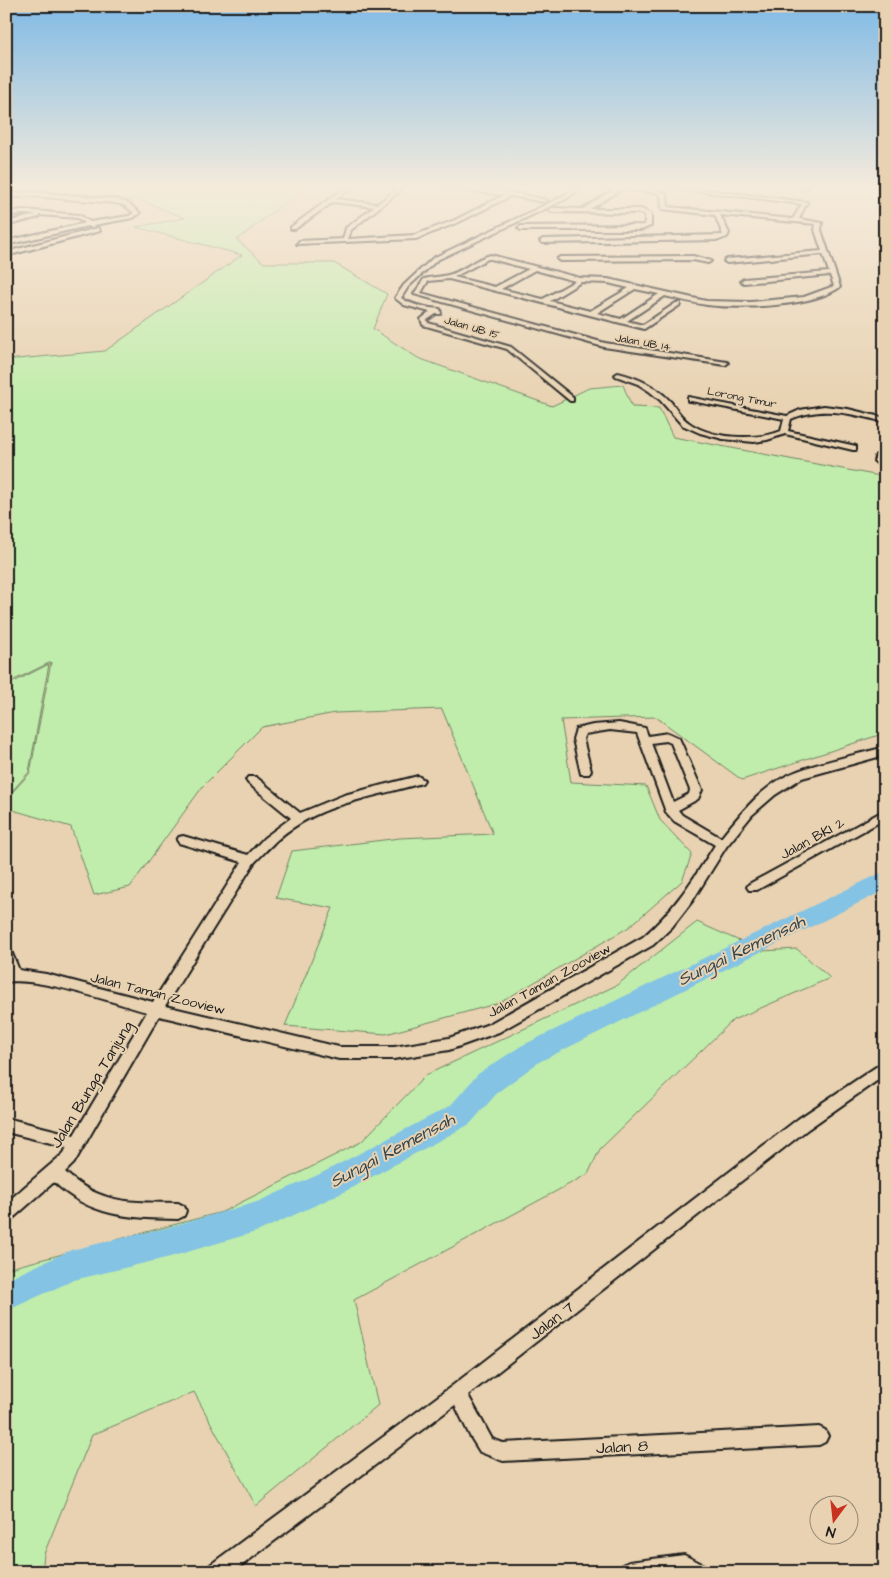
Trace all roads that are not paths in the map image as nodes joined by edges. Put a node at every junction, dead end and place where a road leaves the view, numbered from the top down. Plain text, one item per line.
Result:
1 (434, 260) edge
2 (483, 260) edge
3 (499, 260) edge
4 (701, 260) edge
5 (742, 260) edge
6 (828, 260) edge
7 (708, 261) dead end
8 (727, 261) dead end
9 (534, 268) junction
10 (832, 273) junction
11 (449, 277) junction
12 (580, 280) junction
13 (744, 281) dead end
14 (634, 288) junction
15 (496, 289) junction
16 (663, 294) junction
17 (545, 301) junction
18 (452, 304) junction
19 (678, 304) dead end
20 (437, 312) junction
21 (592, 313) junction
22 (622, 322) junction
23 (725, 363) dead end
24 (618, 375) dead end
25 (570, 399) dead end
26 (691, 399) dead end
27 (788, 418) junction
28 (885, 420) edge
29 (784, 432) junction
30 (853, 448) dead end
31 (885, 456) edge
32 (885, 467) edge
33 (646, 740) junction
34 (885, 751) edge
35 (585, 772) dead end
36 (252, 780) dead end
37 (418, 780) dead end
38 (670, 810) junction
39 (885, 814) edge
40 (297, 817) junction
41 (183, 840) dead end
42 (722, 844) junction
43 (250, 860) junction
44 (753, 887) dead end
45 (6, 955) edge
46 (11, 976) edge
47 (156, 1009) junction
48 (885, 1068) edge
49 (6, 1125) edge
50 (78, 1143) junction
51 (54, 1172) junction
52 (178, 1211) dead end
53 (6, 1214) edge
54 (458, 1392) junction
55 (819, 1436) dead end
56 (217, 1572) edge
57 (629, 1572) edge
58 (697, 1572) edge

1 - 20 street
2 - 11 street
3 - 9 street
4 - 7 street
5 - 8 street
6 - 10 street
9 - 12 street
9 - 15 street
10 - 13 street
10 - 16 street
11 - 15 street
11 - 18 street, Jalan UB 14
12 - 14 street
12 - 17 street
14 - 16 street
14 - 21 street
15 - 17 street
16 - 22 street
17 - 21 street
18 - 20 street, Jalan UB 15
18 - 23 street, Jalan UB 14
19 - 22 street
20 - 25 street, Jalan UB 15
21 - 22 street
24 - 29 street
26 - 27 street, Lorong Timur
27 - 28 street
27 - 29 street
29 - 30 street
31 - 32 street
33 - 35 street
33 - 38 street
33 - 38 street
34 - 42 street, Jalan Taman Zooview
36 - 40 street
37 - 40 street, Jalan Bunga Tanjung
38 - 42 street
39 - 44 street, Jalan BKI 2
40 - 43 street, Jalan Bunga Tanjung
41 - 43 street
42 - 47 street, Jalan Taman Zooview
43 - 47 street, Jalan Bunga Tanjung
45 - 46 street
46 - 47 street, Jalan Taman Zooview
47 - 50 street, Jalan Bunga Tanjung
48 - 54 street, Jalan 7
49 - 50 street
50 - 51 street, Jalan Bunga Tanjung
51 - 52 street
51 - 53 street, Jalan Bunga Tanjung
54 - 55 street, Jalan 8
54 - 56 street, Jalan 7
57 - 58 street

